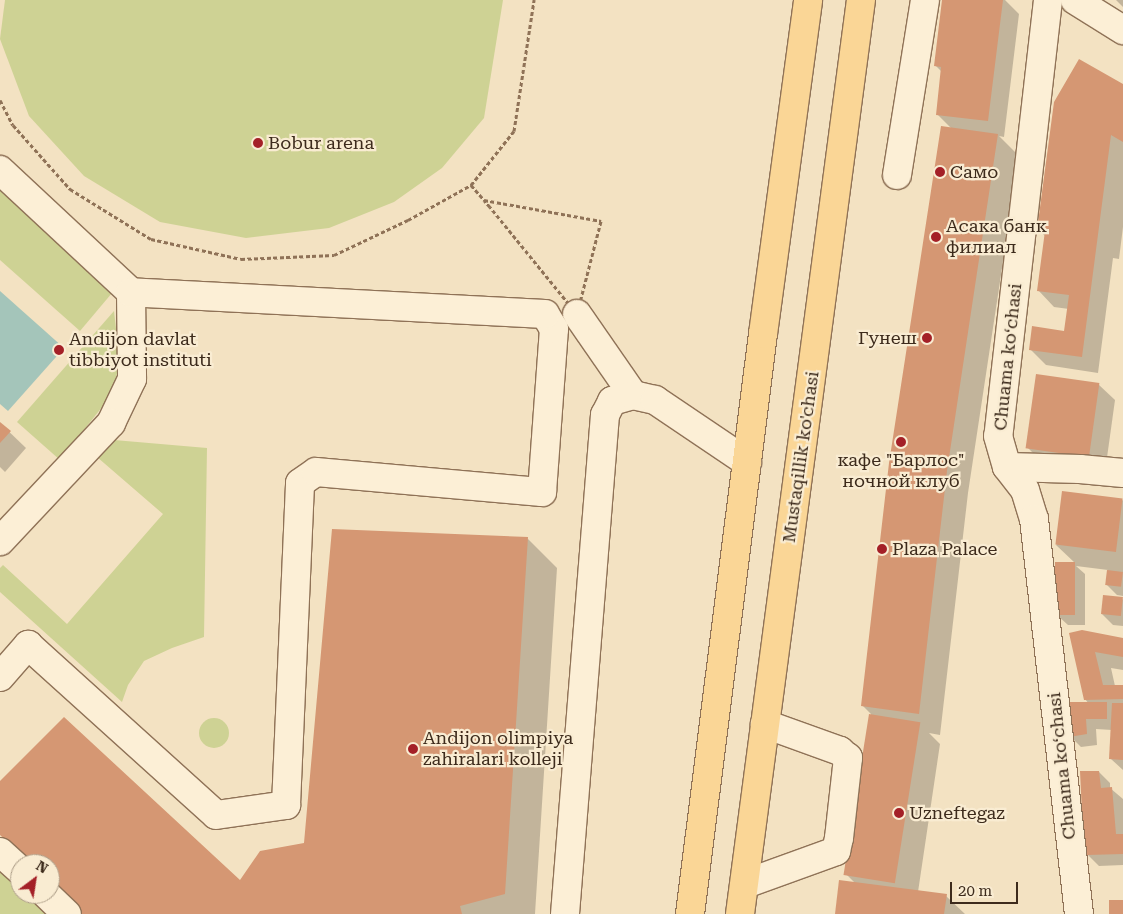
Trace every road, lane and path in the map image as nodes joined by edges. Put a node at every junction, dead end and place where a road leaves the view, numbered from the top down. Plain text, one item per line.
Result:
1 (534, 0) edge
2 (808, 0) edge
3 (861, 0) edge
4 (925, 0) edge
5 (1048, 0) edge
6 (1076, 0) edge
7 (1123, 30) edge
8 (0, 100) edge
9 (0, 170) edge
10 (896, 175) dead end
11 (471, 185) junction
12 (484, 200) junction
13 (131, 292) junction
14 (578, 314) junction
15 (633, 395) junction
16 (747, 462) junction
17 (1007, 467) junction
18 (1123, 473) edge
19 (0, 542) edge
20 (0, 677) edge
21 (765, 724) junction
22 (0, 852) edge
23 (10, 861) edge
24 (744, 884) junction
25 (56, 904) edge
26 (67, 914) edge
27 (565, 914) edge
28 (690, 914) edge
29 (740, 914) edge
30 (1079, 914) edge

1 - 11 path
2 - 16 main road
3 - 21 main road, Mustaqillik ko'chasi
4 - 10 street
5 - 17 street, Chuama koʻchasi
6 - 7 street
8 - 11 path
9 - 13 street
11 - 12 path
12 - 14 path
12 - 14 path
13 - 19 street
13 - 20 street
14 - 15 street
15 - 16 street
15 - 27 street
16 - 28 main road
17 - 18 street
17 - 30 street, Chuama koʻchasi
21 - 24 main road, Mustaqillik ko'chasi
21 - 24 street
22 - 23 street
24 - 29 main road, Mustaqillik ko'chasi
25 - 26 street

